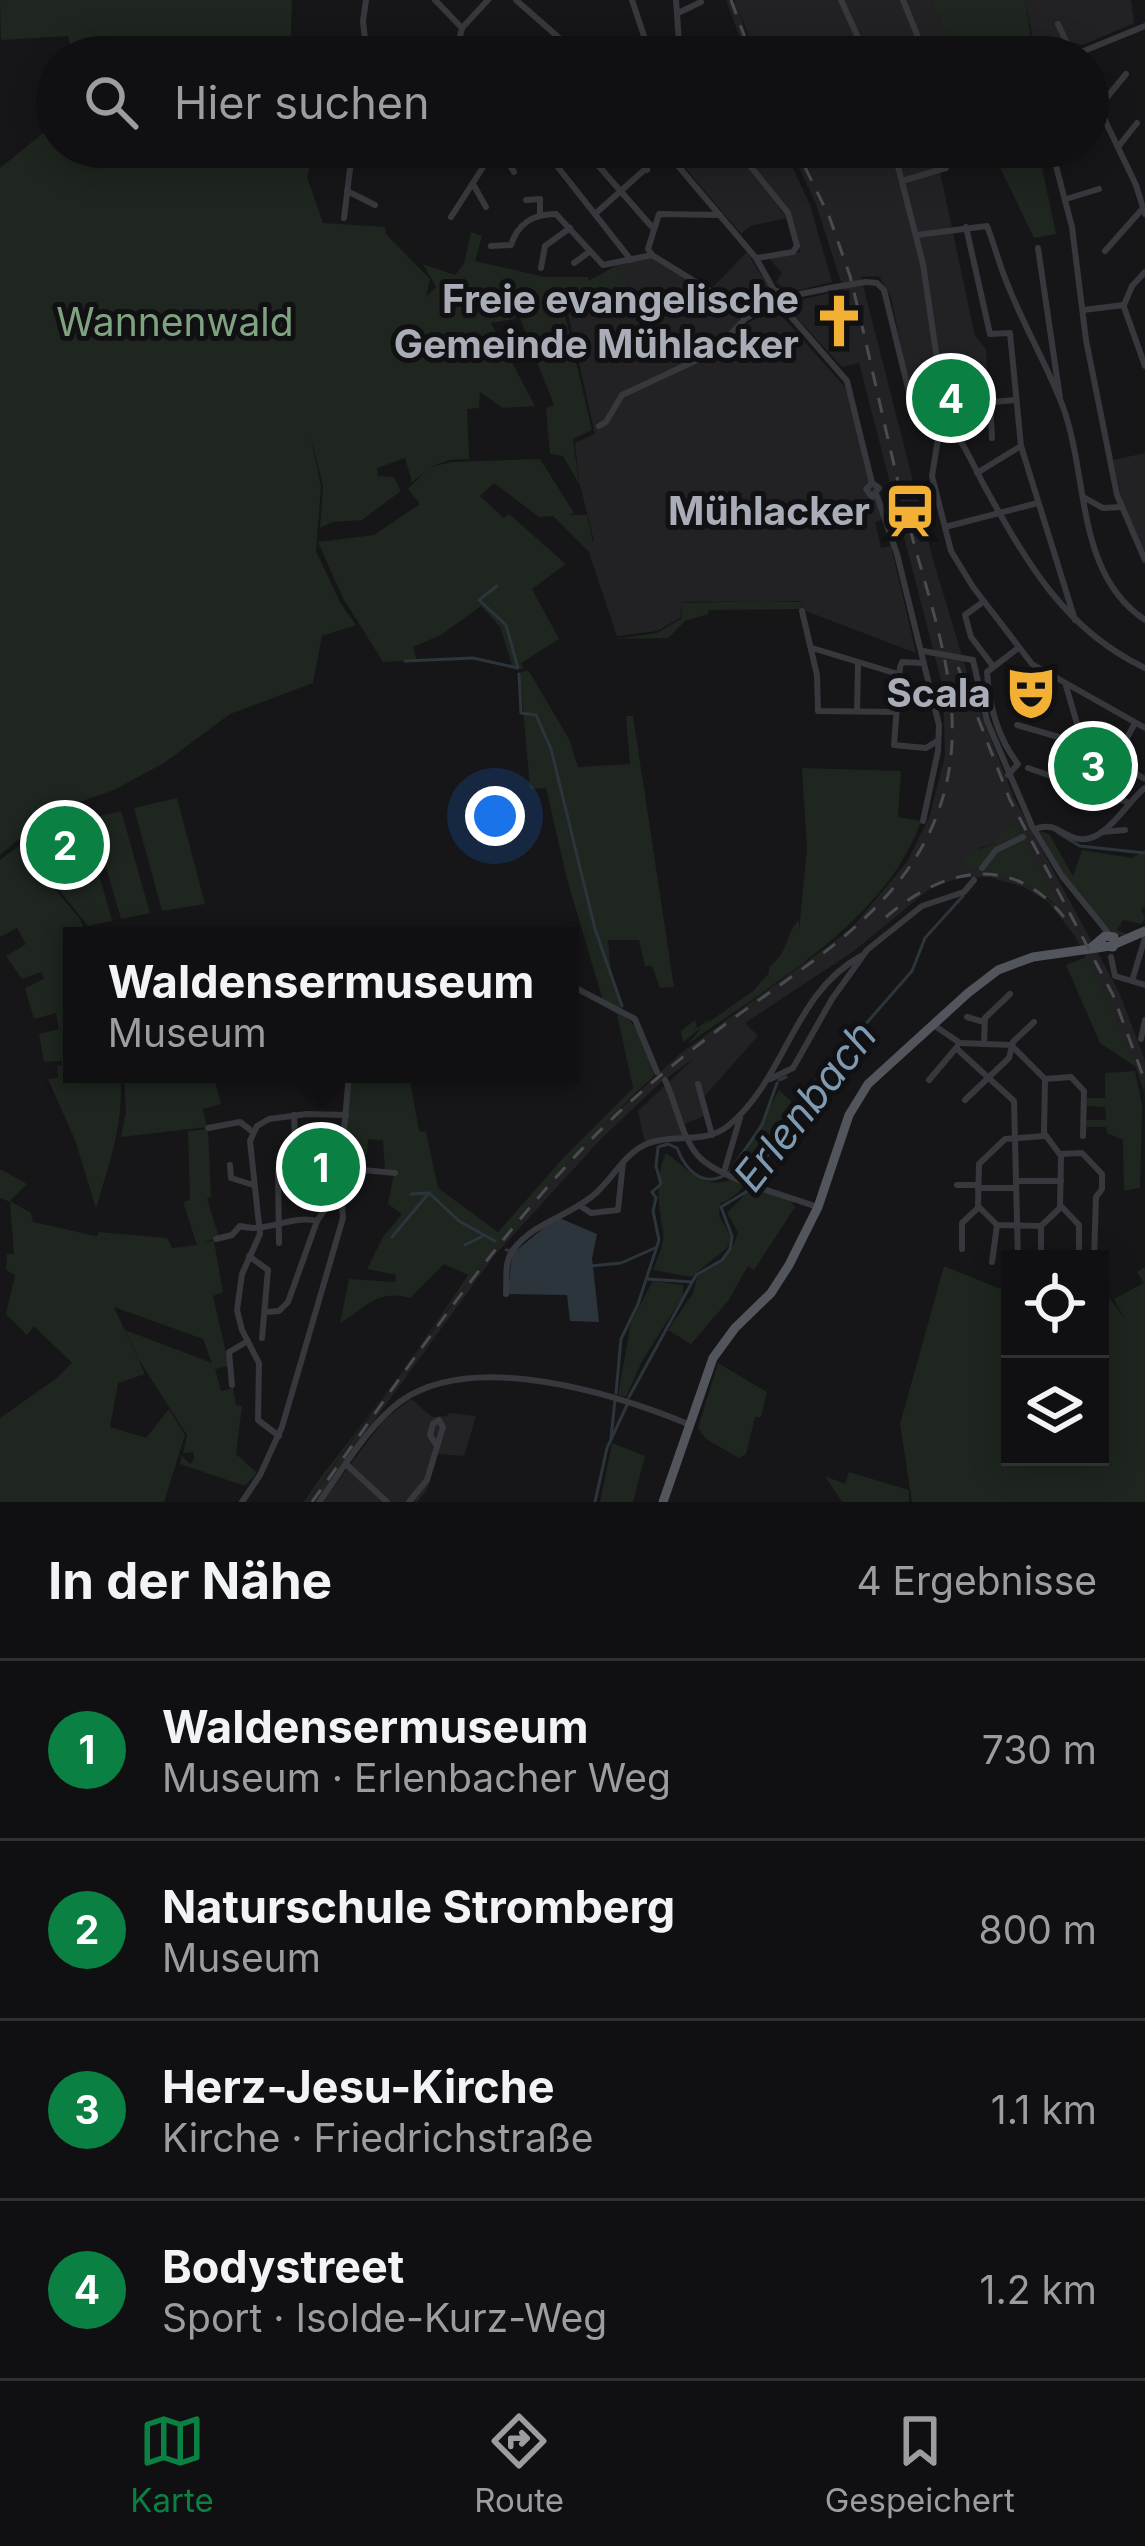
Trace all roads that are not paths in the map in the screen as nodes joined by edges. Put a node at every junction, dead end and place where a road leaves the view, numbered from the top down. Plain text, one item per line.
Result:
1 (366, 0) edge
2 (435, 0) edge
3 (488, 0) edge
4 (516, 0) edge
5 (632, 0) edge
6 (676, 0) edge
7 (841, 0) edge
8 (903, 0) edge
9 (701, 2) edge
10 (678, 13) junction
11 (1058, 23) dead end
12 (1145, 26) edge
13 (462, 28) junction
14 (365, 36) edge
15 (460, 36) edge
16 (557, 36) edge
17 (644, 36) edge
18 (679, 36) edge
19 (857, 36) edge
20 (918, 36) edge
21 (1063, 36) edge
22 (1109, 41) edge
23 (1126, 74) dead end
24 (1109, 94) edge
25 (1137, 123) dead end
26 (1109, 128) edge
27 (1118, 147) junction
28 (352, 168) edge
29 (483, 168) edge
30 (511, 168) edge
31 (559, 168) edge
32 (599, 168) edge
33 (682, 168) edge
34 (752, 168) edge
35 (899, 168) edge
36 (943, 168) edge
37 (1057, 168) edge
38 (647, 170) edge
39 (514, 172) dead end
40 (902, 181) junction
41 (473, 183) junction
42 (1099, 189) dead end
43 (347, 191) junction
44 (620, 193) junction
45 (526, 200) dead end
46 (1066, 200) junction
47 (375, 206) dead end
48 (486, 207) dead end
49 (1144, 210) edge
50 (540, 214) junction
51 (595, 214) junction
52 (720, 215) junction
53 (451, 217) dead end
54 (344, 218) dead end
55 (652, 227) junction
56 (965, 227) junction
57 (570, 228) junction
58 (917, 235) junction
59 (491, 246) dead end
60 (1037, 248) dead end
61 (1105, 251) dead end
62 (590, 252) junction
63 (650, 252) junction
64 (757, 258) junction
65 (635, 259) junction
66 (574, 263) dead end
67 (541, 268) dead end
68 (1145, 272) edge
69 (779, 299) junction
70 (1124, 305) junction
71 (1082, 310) junction
72 (745, 320) junction
73 (1145, 366) edge
74 (1016, 400) junction
75 (1060, 400) junction
76 (990, 402) junction
77 (943, 417) junction
78 (599, 426) dead end
79 (992, 438) dead end
80 (1021, 446) junction
81 (976, 473) junction
82 (1082, 495) junction
83 (1038, 503) junction
84 (1120, 506) junction
85 (999, 512) junction
86 (945, 527) junction
87 (1145, 560) edge
88 (983, 602) junction
89 (802, 611) dead end
90 (1075, 620) junction
91 (1145, 620) edge
92 (812, 648) junction
93 (1017, 649) junction
94 (923, 651) junction
95 (922, 663) junction
96 (858, 664) junction
97 (993, 666) junction
98 (1145, 668) edge
99 (898, 674) junction
100 (1066, 686) junction
101 (856, 711) junction
102 (896, 712) junction
103 (1135, 723) junction
104 (1017, 725) dead end
105 (1145, 728) edge
106 (939, 739) junction
107 (1083, 744) junction
108 (1114, 761) junction
109 (1028, 768) dead end
110 (1008, 775) junction
111 (1067, 780) junction
112 (1145, 783) edge
113 (1098, 792) junction
114 (1129, 802) junction
115 (923, 821) dead end
116 (1038, 828) dead end
117 (1125, 830) dead end
118 (1102, 832) junction
119 (1023, 836) dead end
120 (982, 868) dead end
121 (974, 880) dead end
122 (1145, 934) edge
123 (1107, 943) junction
124 (861, 956) junction
125 (1132, 982) junction
126 (1145, 986) edge
127 (579, 990) edge
128 (1010, 994) dead end
129 (967, 1017) dead end
130 (1145, 1020) edge
131 (984, 1022) junction
132 (1034, 1022) dead end
133 (937, 1024) junction
134 (1141, 1039) dead end
135 (984, 1044) junction
136 (1011, 1045) junction
137 (957, 1046) junction
138 (658, 1072) dead end
139 (989, 1078) junction
140 (1045, 1078) junction
141 (770, 1079) junction
142 (665, 1080) dead end
143 (929, 1080) dead end
144 (348, 1083) edge
145 (698, 1084) dead end
146 (965, 1100) dead end
147 (741, 1113) junction
148 (295, 1115) junction
149 (346, 1115) junction
150 (208, 1128) dead end
151 (253, 1132) junction
152 (712, 1135) junction
153 (1044, 1136) junction
154 (1083, 1136) dead end
155 (1015, 1139) junction
156 (688, 1140) junction
157 (1060, 1154) junction
158 (623, 1162) junction
159 (230, 1166) dead end
160 (341, 1168) junction
161 (724, 1172) junction
162 (395, 1173) dead end
163 (1061, 1181) junction
164 (253, 1185) junction
165 (341, 1185) junction
166 (957, 1185) dead end
167 (1016, 1185) junction
168 (978, 1186) junction
169 (579, 1205) junction
170 (1061, 1206) junction
171 (818, 1207) junction
172 (979, 1207) junction
173 (317, 1221) junction
174 (281, 1224) junction
175 (997, 1225) junction
176 (1017, 1226) junction
177 (1041, 1226) junction
178 (260, 1229) junction
179 (216, 1239) dead end
180 (279, 1243) dead end
181 (962, 1249) dead end
182 (1018, 1250) edge
183 (1041, 1250) edge
184 (1079, 1250) edge
185 (1094, 1250) edge
186 (249, 1256) junction
187 (992, 1262) dead end
188 (506, 1294) dead end
189 (266, 1312) junction
190 (262, 1338) dead end
191 (248, 1341) junction
192 (232, 1385) dead end
193 (688, 1424) junction
194 (281, 1431) junction
195 (437, 1446) dead end
196 (347, 1465) junction
197 (242, 1502) edge
198 (319, 1502) edge
199 (387, 1502) edge
200 (410, 1502) edge
201 (663, 1502) edge

1 - 14 street
2 - 13 street
3 - 13 street
4 - 16 street
5 - 17 street
6 - 10 street
7 - 19 street
8 - 20 street
9 - 10 street
10 - 18 street
11 - 21 street
12 - 22 street
13 - 15 street
23 - 24 street
25 - 27 street
26 - 27 street
27 - 49 street
28 - 43 street
29 - 41 street
30 - 39 street
31 - 51 street
32 - 44 street
33 - 52 street
34 - 64 street
35 - 40 street
36 - 40 street
37 - 46 street
38 - 44 street
40 - 58 street
41 - 48 street
41 - 53 street
42 - 46 street
43 - 47 street
43 - 54 street
44 - 51 street
44 - 55 street
45 - 50 street
46 - 71 street
49 - 61 street
50 - 57 street
50 - 59 street
51 - 65 street
52 - 55 street
52 - 64 street
55 - 63 street
56 - 58 street
56 - 74 street
56 - 75 street
57 - 62 street
57 - 67 street
58 - 77 street
60 - 75 street
62 - 65 street
62 - 66 street
63 - 65 street
63 - 72 street
64 - 69 street
68 - 70 street
69 - 72 street
69 - 77 street, bridge
69 - 94 street
70 - 71 street
70 - 73 street
71 - 84 street
72 - 78 street
74 - 76 street
74 - 80 street
75 - 82 street
76 - 77 street
76 - 79 street
77 - 81 street
77 - 86 street
80 - 81 street
80 - 83 street
81 - 85 street
82 - 84 street
82 - 91 street
83 - 85 street
83 - 90 street
84 - 87 street
85 - 86 street
85 - 90 street
86 - 88 street
88 - 93 street
88 - 97 street
89 - 92 street
90 - 98 street
92 - 96 street
92 - 101 street
93 - 97 street
93 - 100 street
94 - 95 street
94 - 110 street, bridge
95 - 99 street
95 - 106 street
96 - 99 street
96 - 101 street
97 - 110 street
99 - 102 street
100 - 103 street
100 - 107 street
101 - 102 street
102 - 106 street
103 - 105 street
103 - 108 street
104 - 107 street
106 - 115 street
107 - 108 street
107 - 111 street
108 - 112 street
108 - 113 street
109 - 111 street
110 - 123 street
111 - 113 street
112 - 114 street
113 - 114 street
114 - 118 street
116 - 118 street
117 - 118 street
119 - 120 street
121 - 124 street
122 - 123 main road
122 - 125 street
123 - 125 street
123 - 133 main road
124 - 141 street
124 - 141 street
125 - 126 street
127 - 138 street
128 - 131 street
129 - 131 street
130 - 134 street
131 - 135 street
132 - 136 street
133 - 137 street
133 - 171 main road
135 - 136 street
135 - 137 street
136 - 139 street
136 - 140 street
137 - 139 street
137 - 143 street
139 - 146 street
139 - 155 street
140 - 153 street
140 - 154 street
141 - 147 street
142 - 156 street
144 - 149 street
145 - 152 street
147 - 152 street
147 - 161 street
148 - 149 street
148 - 151 street
148 - 174 street
149 - 160 street
150 - 151 street
151 - 164 street
152 - 156 street
153 - 155 street
153 - 157 street
155 - 167 street
155 - 168 street
156 - 158 street
156 - 161 street
157 - 163 street
157 - 185 street
158 - 169 street
158 - 169 street
159 - 164 street
160 - 162 street
160 - 165 street
161 - 171 street
163 - 167 street
163 - 170 street
164 - 178 street
165 - 173 street
165 - 194 street
166 - 168 street
167 - 168 street
167 - 176 street
168 - 172 street
169 - 188 street
170 - 177 street
170 - 184 street
171 - 193 main road
172 - 175 street
172 - 181 street
173 - 174 street
173 - 189 street
174 - 178 street
174 - 180 street
175 - 176 street
175 - 187 street
176 - 177 street
176 - 182 street
177 - 183 street
178 - 179 street
178 - 186 street
186 - 189 street
186 - 191 street
189 - 190 street
191 - 192 street
191 - 194 street
193 - 196 street
193 - 201 main road
194 - 197 street
195 - 200 street
196 - 198 street
196 - 199 street

